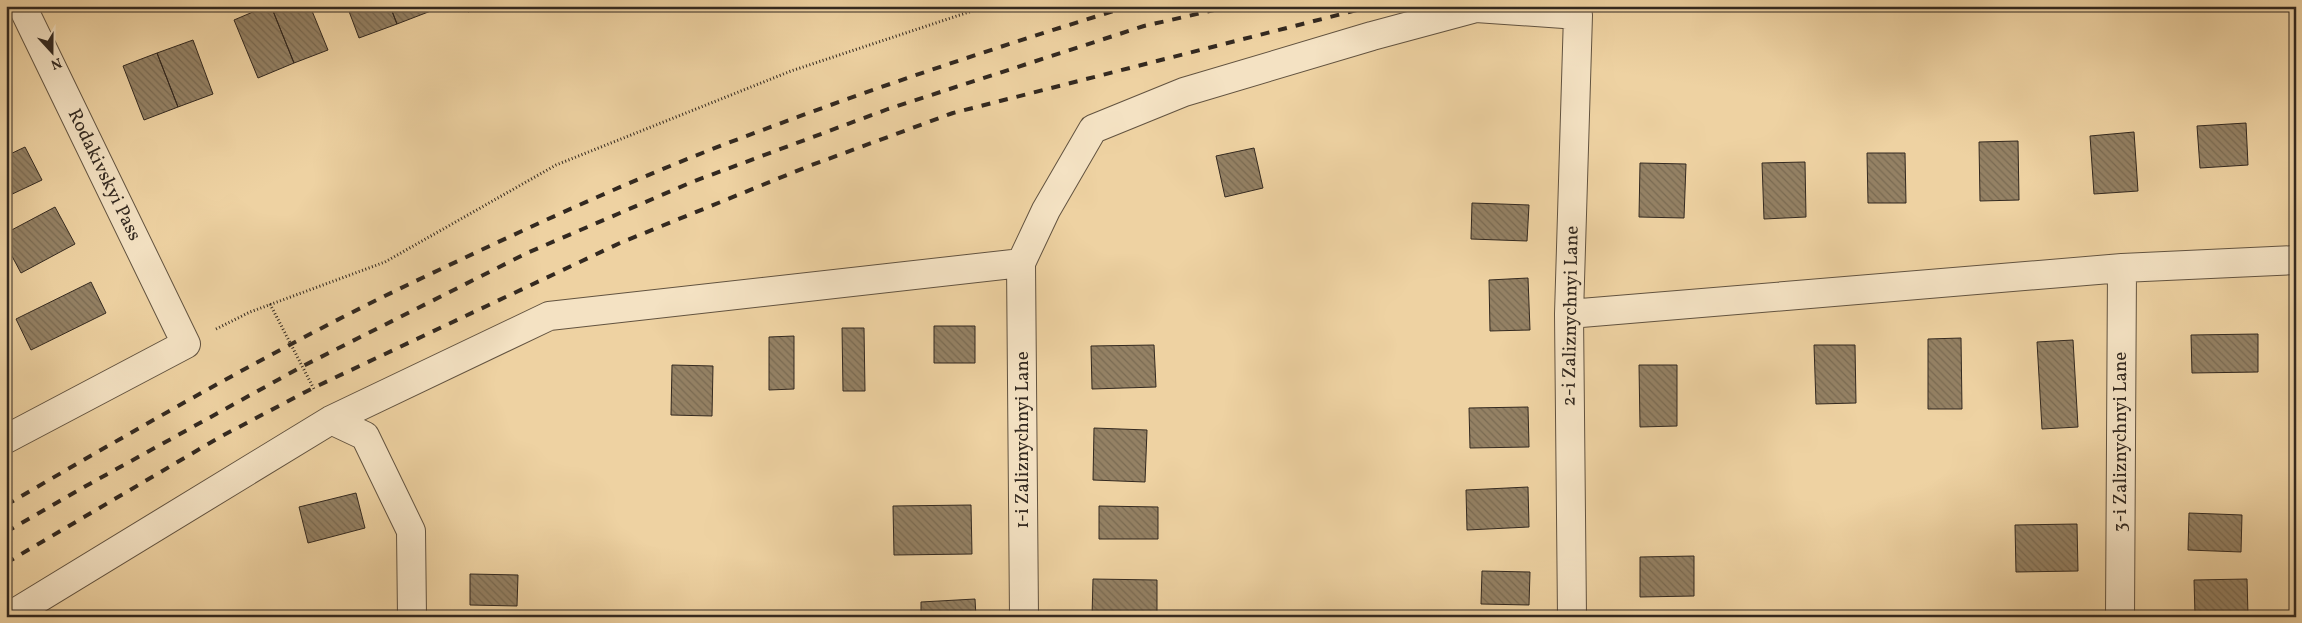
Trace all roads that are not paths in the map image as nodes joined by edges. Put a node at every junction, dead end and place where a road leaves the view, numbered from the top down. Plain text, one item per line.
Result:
1 (29, 8) edge
2 (2296, 260) edge
3 (1021, 263) junction
4 (2122, 268) junction
5 (1569, 314) junction
6 (331, 420) junction
7 (6, 439) edge
8 (8, 617) edge
9 (412, 617) edge
10 (1024, 617) edge
11 (1572, 617) edge
12 (2120, 617) edge

1 - 7 street, Rodakivskyi Pass
2 - 4 street
3 - 5 street, 2-i Zaliznychnyi Lane
3 - 6 street
3 - 10 street, 1-i Zaliznychnyi Lane
4 - 5 street
4 - 12 street, 3-i Zaliznychnyi Lane
5 - 11 street, 2-i Zaliznychnyi Lane
6 - 8 street
6 - 9 street

